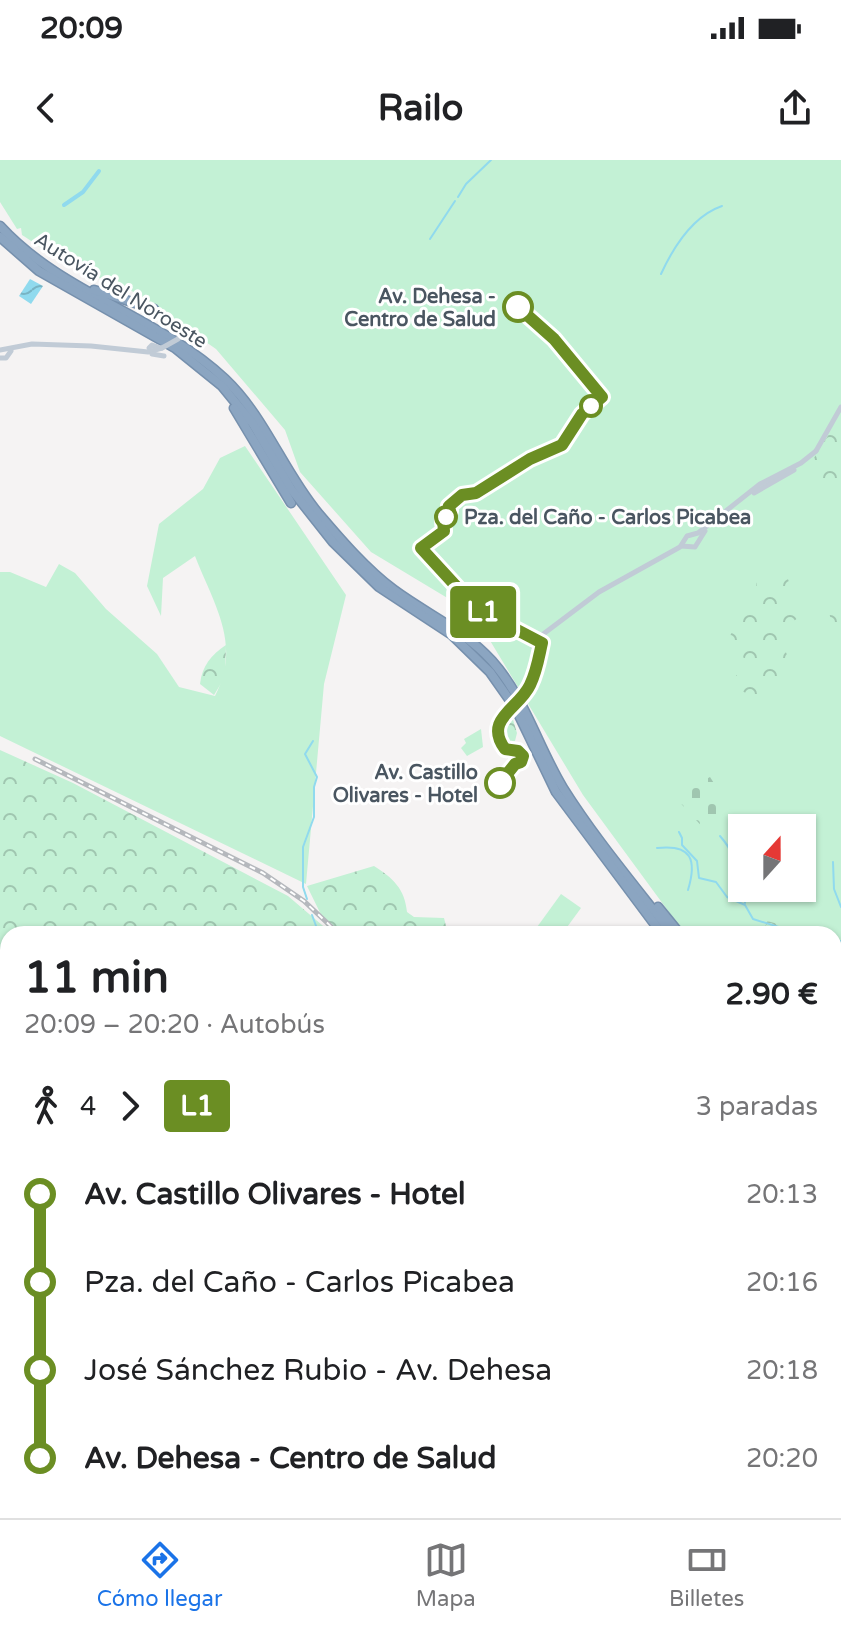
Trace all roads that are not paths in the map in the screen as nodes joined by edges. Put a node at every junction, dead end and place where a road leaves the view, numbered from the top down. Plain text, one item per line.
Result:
1 (0, 226) edge
2 (1, 239) edge
3 (26, 252) junction
4 (154, 309) dead end
5 (179, 340) junction
6 (128, 349) junction
7 (7, 351) edge
8 (164, 356) dead end
9 (0, 358) edge
10 (841, 407) edge
11 (816, 451) junction
12 (291, 503) dead end
13 (693, 535) junction
14 (698, 540) junction
15 (684, 544) junction
16 (361, 565) junction
17 (380, 584) junction
18 (512, 754) dead end
19 (588, 822) junction
20 (656, 926) edge
21 (666, 926) edge
22 (673, 926) edge

1 - 3 highway, Autovía del Noroeste
2 - 5 highway, Autovía del Noroeste
3 - 4 highway
3 - 16 highway, Autovía del Noroeste
5 - 6 main road, bridge
5 - 12 highway
5 - 16 highway, Autovía del Noroeste
6 - 7 main road
6 - 8 main road
7 - 9 main road
10 - 11 main road
11 - 13 main road
11 - 14 main road
13 - 14 main road
13 - 15 main road
14 - 15 main road
15 - 18 main road, bridge
16 - 17 highway, Autovía del Noroeste
17 - 19 highway, Autovía del Noroeste
17 - 20 highway, Autovía del Noroeste
19 - 21 highway, Autovía del Noroeste
19 - 22 highway

